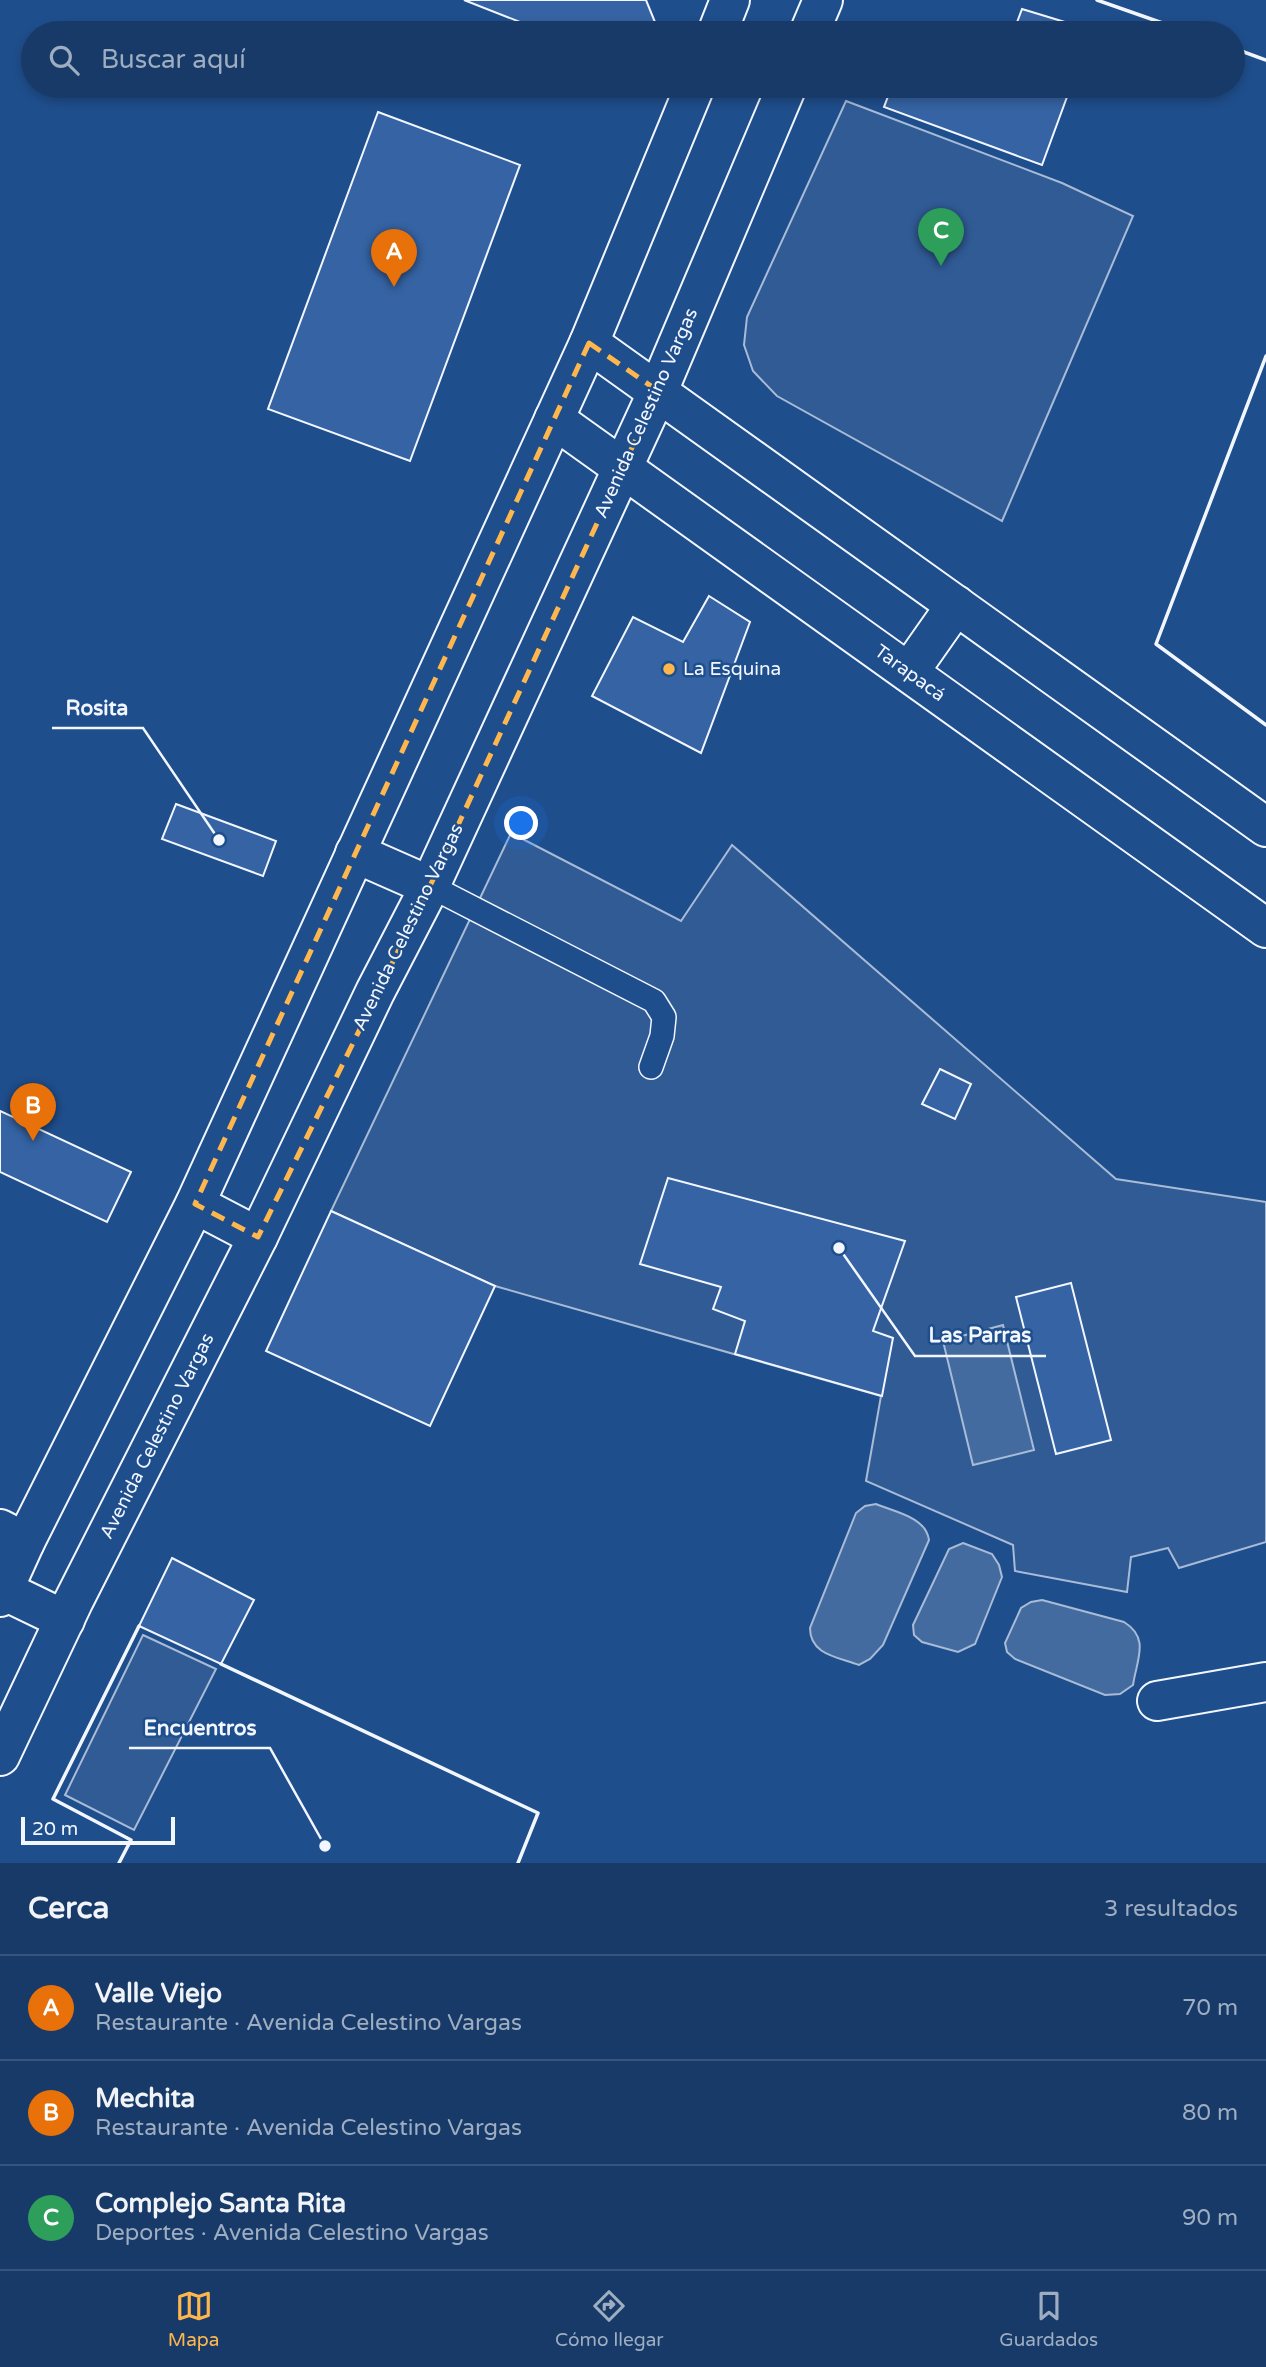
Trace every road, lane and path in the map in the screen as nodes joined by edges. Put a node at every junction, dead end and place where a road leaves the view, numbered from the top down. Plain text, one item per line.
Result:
1 (730, 0) edge
2 (823, 0) edge
3 (722, 21) edge
4 (814, 21) edge
5 (690, 98) edge
6 (782, 98) edge
7 (589, 344) junction
8 (657, 391) junction
9 (554, 419) junction
10 (622, 467) junction
11 (956, 605) junction
12 (909, 672) junction
13 (1266, 827) edge
14 (355, 853) junction
15 (430, 886) junction
16 (1266, 928) edge
17 (651, 1067) dead end
18 (195, 1204) junction
19 (258, 1237) junction
20 (13, 1535) edge
21 (2, 1593) edge
22 (65, 1620) junction
23 (1266, 1682) edge
24 (1157, 1701) dead end
25 (0, 1756) edge

1 - 3 main road
2 - 4 main road
5 - 7 main road
6 - 8 main road, Avenida Celestino Vargas
7 - 8 main road
7 - 9 main road
8 - 10 main road, Avenida Celestino Vargas
8 - 11 main road
9 - 10 main road, Tarapacá
9 - 14 main road
10 - 12 main road, Tarapacá
10 - 15 main road, Avenida Celestino Vargas
11 - 12 main road
11 - 13 main road
12 - 16 main road, Tarapacá
14 - 15 main road
14 - 18 main road
15 - 17 lane
15 - 19 main road, Avenida Celestino Vargas
18 - 19 main road
18 - 20 main road
19 - 22 main road, Avenida Celestino Vargas
20 - 21 main road
21 - 22 main road
22 - 25 main road, Avenida Celestino Vargas
23 - 24 main road

